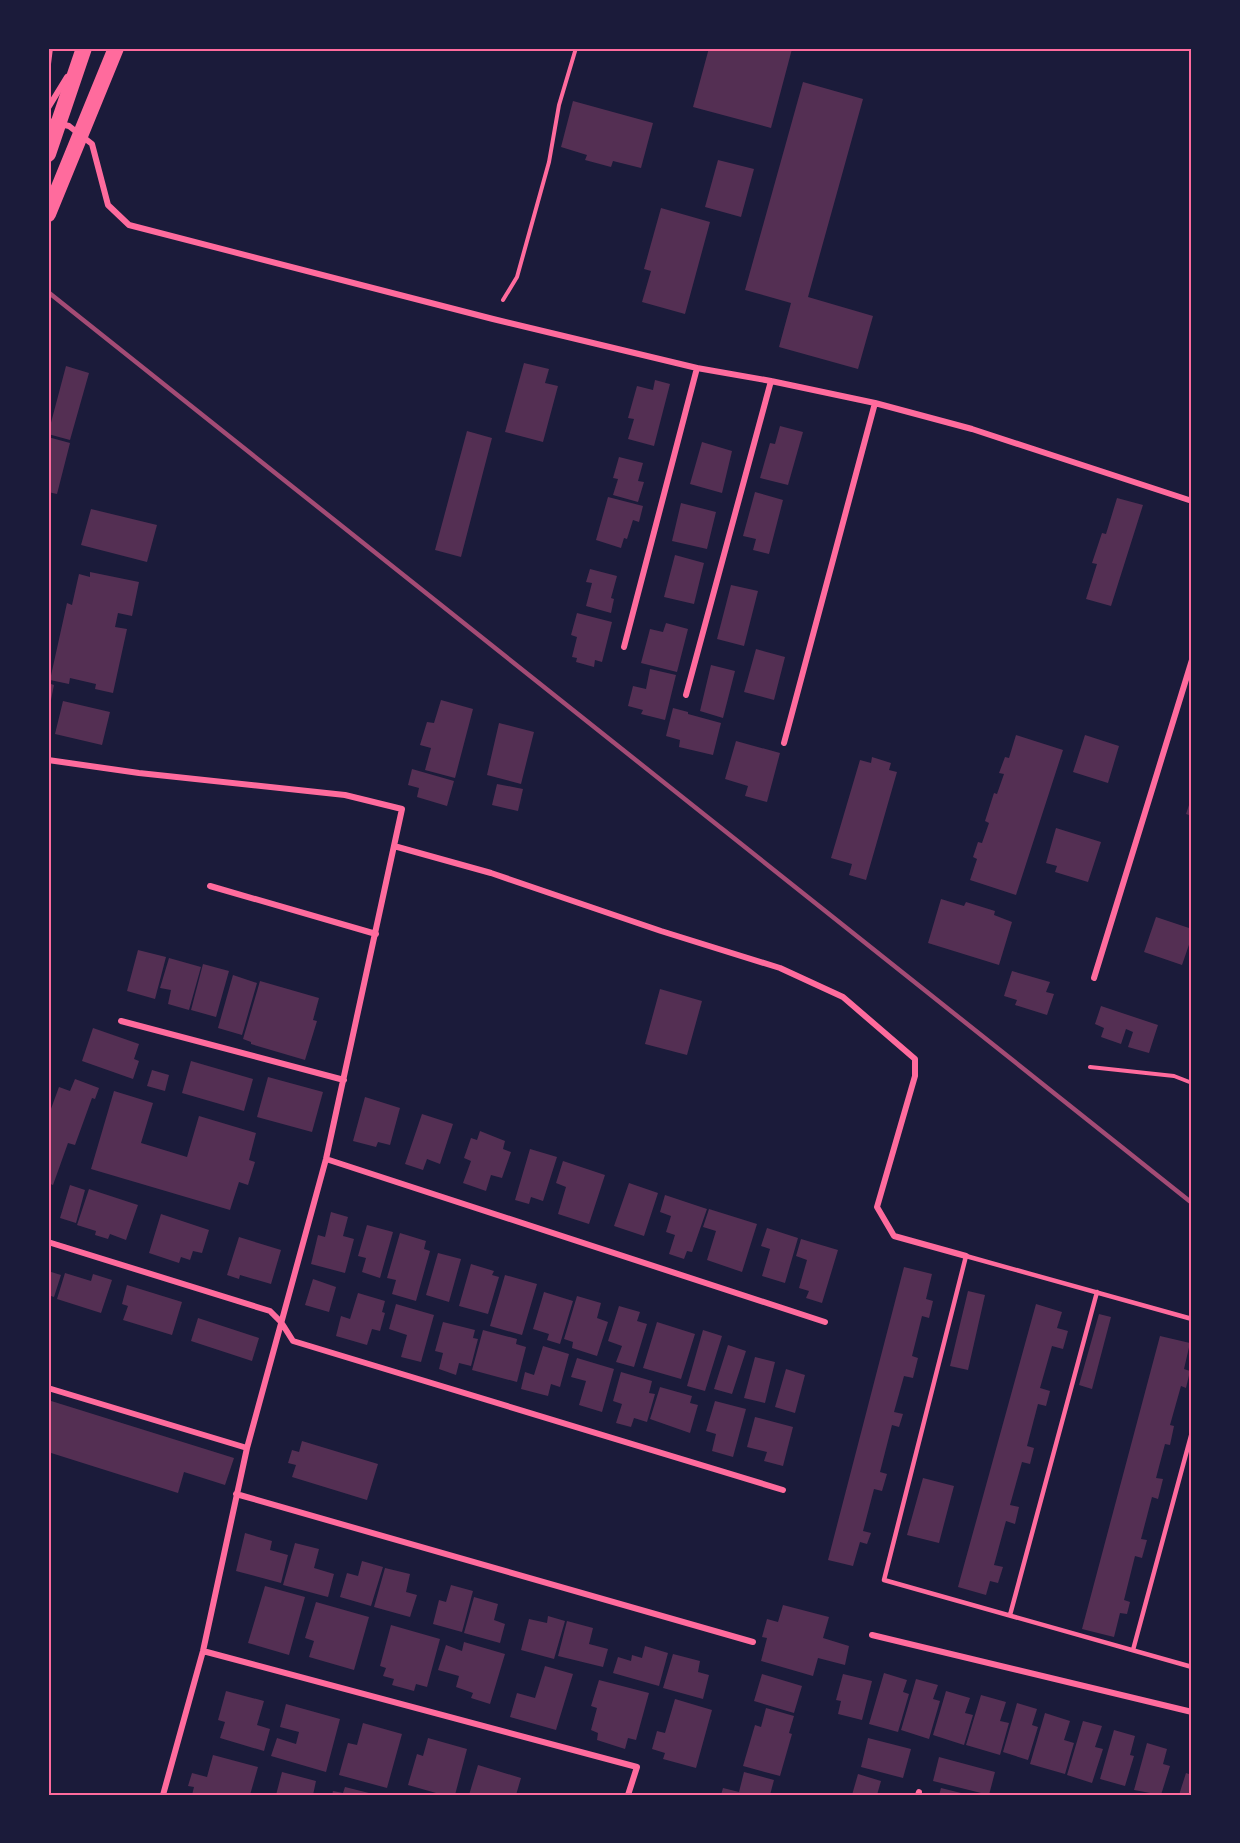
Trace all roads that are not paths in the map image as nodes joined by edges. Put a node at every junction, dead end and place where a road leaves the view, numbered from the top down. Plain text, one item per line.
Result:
1 (50, 48) edge
2 (85, 48) edge
3 (116, 48) edge
4 (48, 64) edge
5 (48, 108) edge
6 (48, 121) edge
7 (48, 154) edge
8 (48, 214) edge
9 (697, 368) junction
10 (771, 381) junction
11 (875, 403) junction
12 (1192, 501) edge
13 (624, 647) dead end
14 (1192, 660) edge
15 (686, 695) dead end
16 (784, 743) dead end
17 (48, 760) edge
18 (394, 846) junction
19 (210, 886) dead end
20 (375, 934) junction
21 (1094, 978) dead end
22 (121, 1021) dead end
23 (344, 1080) junction
24 (326, 1159) junction
25 (48, 1242) edge
26 (966, 1256) junction
27 (1097, 1292) junction
28 (1192, 1319) edge
29 (281, 1322) junction
30 (825, 1322) dead end
31 (48, 1388) edge
32 (1192, 1432) edge
33 (247, 1448) junction
34 (783, 1490) dead end
35 (236, 1494) junction
36 (1010, 1616) junction
37 (872, 1635) dead end
38 (753, 1642) dead end
39 (1133, 1650) junction
40 (203, 1651) junction
41 (1192, 1666) edge
42 (1192, 1712) edge
43 (163, 1795) edge
44 (628, 1795) edge

1 - 4 street
2 - 5 street
2 - 7 highway
3 - 8 highway
6 - 9 street
9 - 10 street
9 - 13 street
10 - 11 street
10 - 15 street
11 - 12 street
11 - 16 street
14 - 21 street
17 - 18 street
18 - 20 street
18 - 26 street
19 - 20 street
20 - 23 street
22 - 23 street
23 - 24 street
24 - 29 street
24 - 30 street
25 - 29 street
26 - 27 lane
26 - 36 lane
27 - 28 lane
27 - 36 lane
29 - 33 street
29 - 34 street
31 - 33 street
32 - 39 lane
33 - 35 street
35 - 38 street
35 - 40 street
36 - 39 lane
37 - 42 street
39 - 41 lane
40 - 43 street
40 - 44 street

